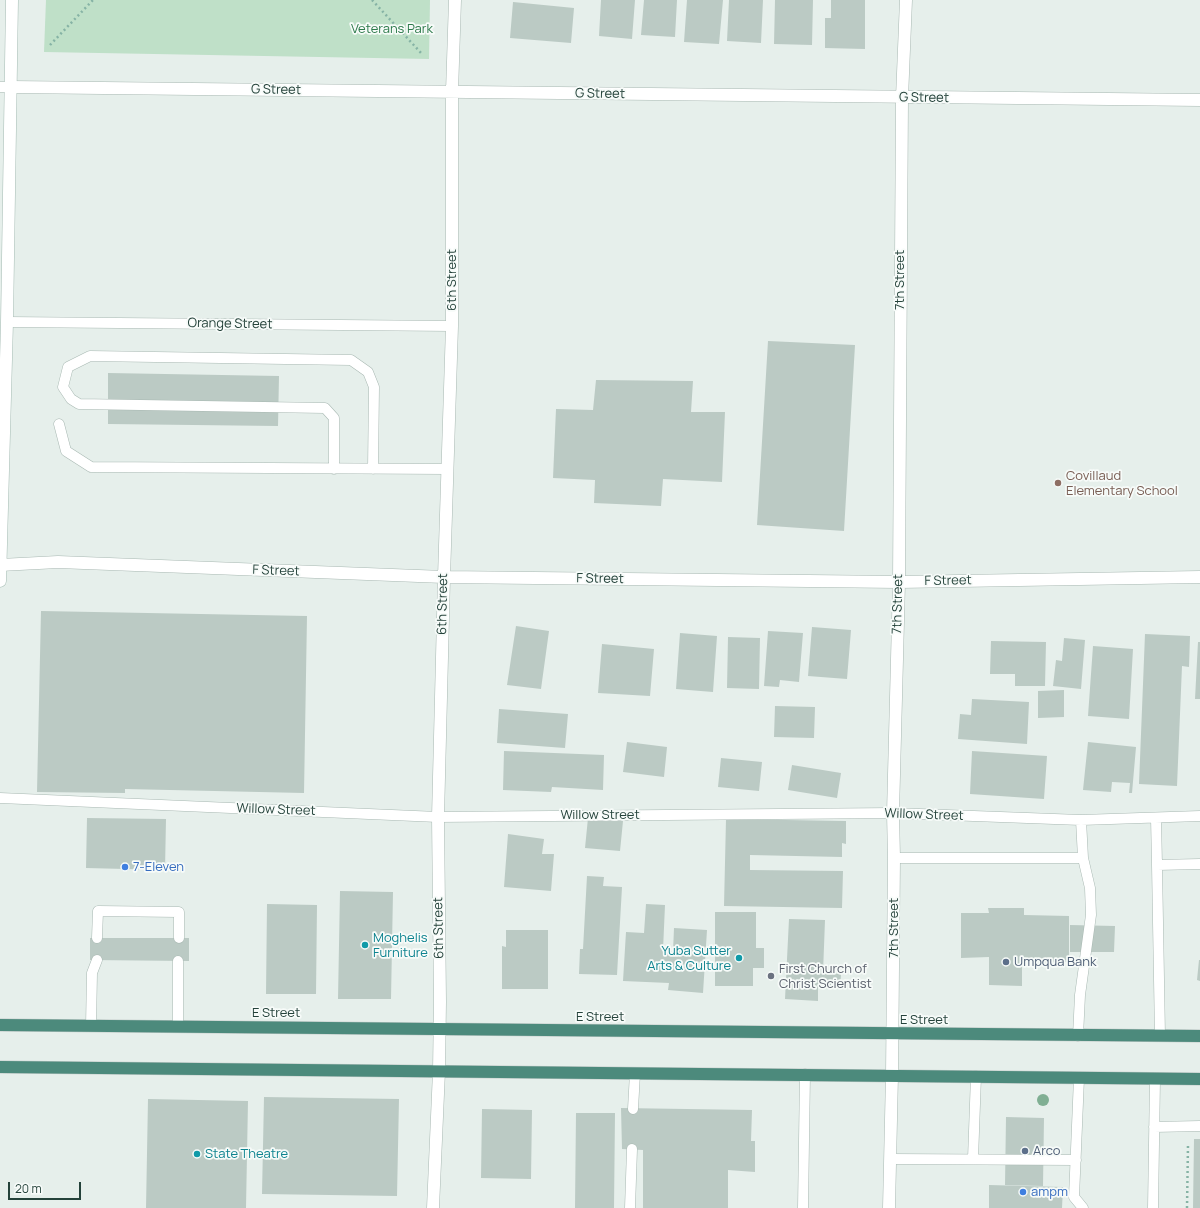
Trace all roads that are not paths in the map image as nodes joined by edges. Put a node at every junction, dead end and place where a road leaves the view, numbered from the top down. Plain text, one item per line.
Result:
1 (12, 0) edge
2 (455, 0) edge
3 (906, 0) edge
4 (5, 87) edge
5 (452, 92) junction
6 (902, 98) junction
7 (1200, 100) edge
8 (7, 322) junction
9 (452, 326) junction
10 (59, 424) dead end
11 (334, 469) junction
12 (373, 469) junction
13 (447, 469) junction
14 (0, 565) edge
15 (444, 577) junction
16 (1200, 577) edge
17 (0, 581) edge
18 (899, 582) junction
19 (0, 798) edge
20 (893, 813) junction
21 (1200, 816) edge
22 (438, 817) junction
23 (1156, 818) junction
24 (1081, 820) junction
25 (894, 858) junction
26 (1083, 858) junction
27 (1200, 864) edge
28 (1157, 865) junction
29 (97, 938) dead end
30 (179, 938) dead end
31 (97, 960) dead end
32 (178, 961) dead end
33 (0, 1025) edge
34 (91, 1026) junction
35 (178, 1026) junction
36 (440, 1030) junction
37 (892, 1034) junction
38 (1078, 1036) junction
39 (1160, 1036) junction
40 (1200, 1036) edge
41 (0, 1067) edge
42 (439, 1072) junction
43 (635, 1073) junction
44 (805, 1074) junction
45 (892, 1075) junction
46 (976, 1076) junction
47 (1079, 1078) junction
48 (1155, 1079) junction
49 (1200, 1079) edge
50 (633, 1109) dead end
51 (1195, 1126) edge
52 (1154, 1127) junction
53 (632, 1149) dead end
54 (890, 1159) junction
55 (973, 1159) junction
56 (1076, 1160) junction
57 (433, 1208) edge
58 (630, 1208) edge
59 (803, 1208) edge
60 (889, 1208) edge
61 (1083, 1208) edge
62 (1153, 1208) edge

1 - 4 street
2 - 5 street, 6th Street
3 - 6 street, 7th Street
4 - 5 street, G Street
4 - 8 street
5 - 6 street, G Street
5 - 9 street, 6th Street
6 - 7 street, G Street
6 - 18 street, 7th Street
8 - 9 lane, Orange Street
8 - 14 street
9 - 13 street, 6th Street
10 - 11 lane
11 - 12 lane
11 - 12 lane
12 - 13 lane
13 - 15 street, 6th Street
14 - 15 street, F Street
14 - 17 street
15 - 18 street, F Street
15 - 22 street, 6th Street
16 - 18 street, F Street
18 - 20 street, 7th Street
19 - 22 lane, Willow Street
20 - 22 lane, Willow Street
20 - 24 lane, Willow Street
20 - 25 street, 7th Street
21 - 23 lane, Willow Street
22 - 36 street, 6th Street
23 - 24 lane, Willow Street
23 - 28 lane
24 - 26 lane
25 - 26 lane
25 - 37 street, 7th Street
26 - 38 lane
27 - 28 lane
28 - 39 lane
29 - 30 lane
31 - 34 lane
32 - 35 lane
33 - 34 highway, E Street
34 - 35 highway, E Street
35 - 36 highway, E Street
36 - 37 highway, E Street
36 - 42 street, 6th Street
37 - 38 highway, E Street
37 - 45 street, 7th Street
38 - 39 highway, E Street
39 - 40 highway, E Street
41 - 42 highway
42 - 43 highway
42 - 57 street, 6th Street
43 - 44 highway
43 - 50 lane
44 - 45 highway
44 - 59 lane
45 - 46 highway
45 - 54 street, 7th Street
46 - 47 highway
46 - 55 lane
47 - 48 highway
47 - 56 lane
48 - 49 highway
48 - 52 lane
51 - 52 lane
52 - 62 lane
53 - 58 lane
54 - 55 lane
54 - 60 street, 7th Street
55 - 56 lane
56 - 61 lane

